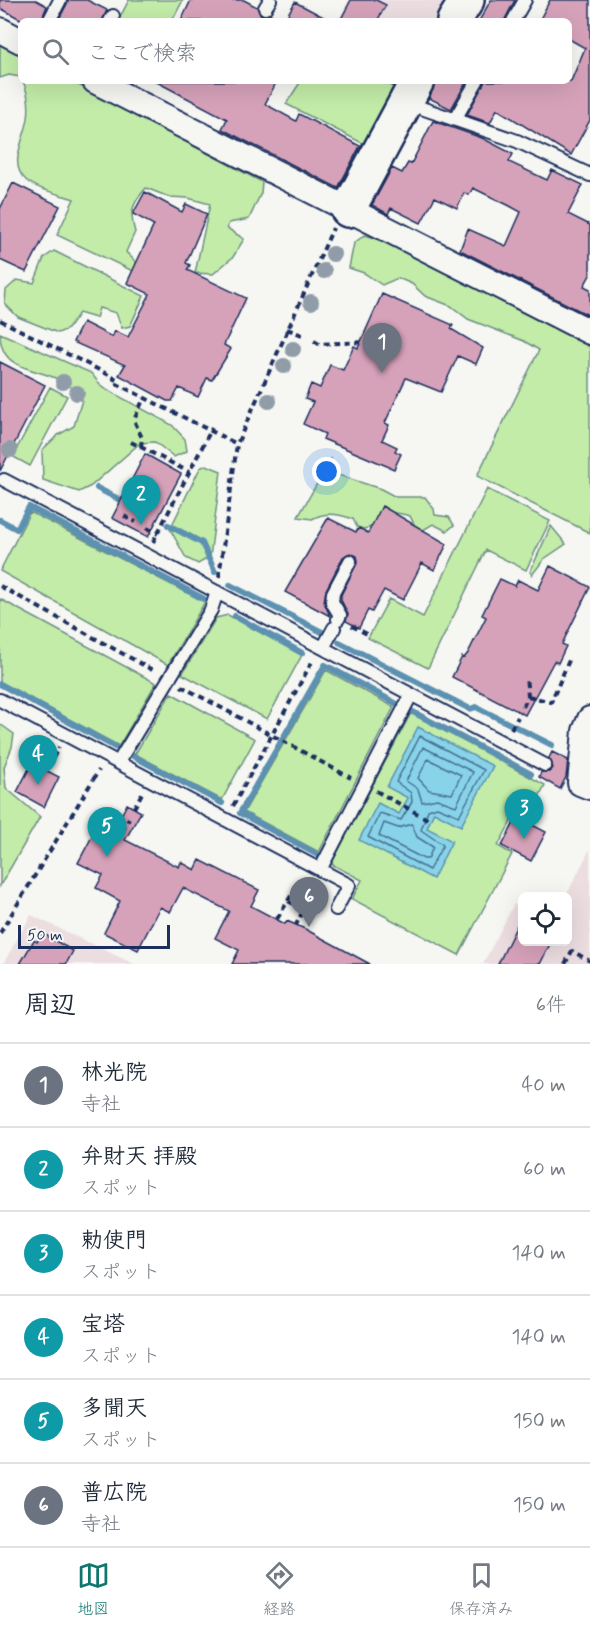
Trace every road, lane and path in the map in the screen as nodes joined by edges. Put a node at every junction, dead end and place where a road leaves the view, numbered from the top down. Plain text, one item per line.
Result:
1 (60, 0) edge
2 (525, 0) edge
3 (51, 18) edge
4 (515, 18) edge
5 (0, 30) edge
6 (18, 39) edge
7 (101, 84) edge
8 (475, 84) edge
9 (410, 92) edge
10 (455, 119) junction
11 (590, 175) edge
12 (345, 209) junction
13 (0, 320) edge
14 (287, 328) junction
15 (590, 332) edge
16 (302, 335) dead end
17 (314, 341) dead end
18 (365, 342) dead end
19 (144, 398) junction
20 (211, 430) junction
21 (131, 442) dead end
22 (237, 444) junction
23 (141, 447) junction
24 (189, 472) junction
25 (4, 480) dead end
26 (135, 513) dead end
27 (124, 516) dead end
28 (147, 528) dead end
29 (158, 534) junction
30 (146, 555) junction
31 (350, 561) dead end
32 (0, 586) edge
33 (217, 592) junction
34 (321, 647) junction
35 (570, 658) dead end
36 (526, 677) dead end
37 (168, 679) junction
38 (411, 695) junction
39 (528, 696) junction
40 (0, 700) edge
41 (523, 707) dead end
42 (518, 717) dead end
43 (590, 719) edge
44 (512, 728) dead end
45 (65, 735) junction
46 (272, 735) junction
47 (122, 756) dead end
48 (545, 765) dead end
49 (48, 768) dead end
50 (97, 771) dead end
51 (349, 777) dead end
52 (579, 782) edge
53 (364, 785) junction
54 (129, 818) dead end
55 (225, 820) junction
56 (431, 821) dead end
57 (117, 840) dead end
58 (320, 870) junction
59 (297, 886) dead end
60 (288, 901) junction
61 (336, 909) dead end
62 (277, 919) dead end
63 (296, 925) dead end
64 (0, 933) edge
65 (590, 961) edge
66 (565, 964) edge

1 - 3 lane
2 - 4 lane
5 - 6 street
7 - 12 street
8 - 10 lane
9 - 10 lane
9 - 12 street
10 - 11 lane
12 - 14 path
12 - 15 street
13 - 19 path
14 - 16 path
14 - 22 path
17 - 18 path
19 - 20 path
19 - 23 path
20 - 22 path
20 - 24 path
21 - 23 path
22 - 33 path
23 - 24 path
24 - 29 path
25 - 30 lane
26 - 27 path
28 - 29 path
29 - 30 path
30 - 33 lane
31 - 34 lane
32 - 37 path
33 - 34 lane
33 - 37 lane
34 - 38 lane
34 - 46 path
35 - 39 path
36 - 39 path
37 - 46 path
37 - 47 lane
38 - 48 lane
38 - 53 lane
39 - 41 path
40 - 45 lane
42 - 44 path
43 - 52 street
45 - 49 path
45 - 55 lane
46 - 51 path
46 - 55 path
50 - 64 path
53 - 56 path
53 - 58 lane
54 - 57 path
55 - 58 lane
58 - 61 lane
59 - 60 path
60 - 62 path
60 - 63 path
65 - 66 path

